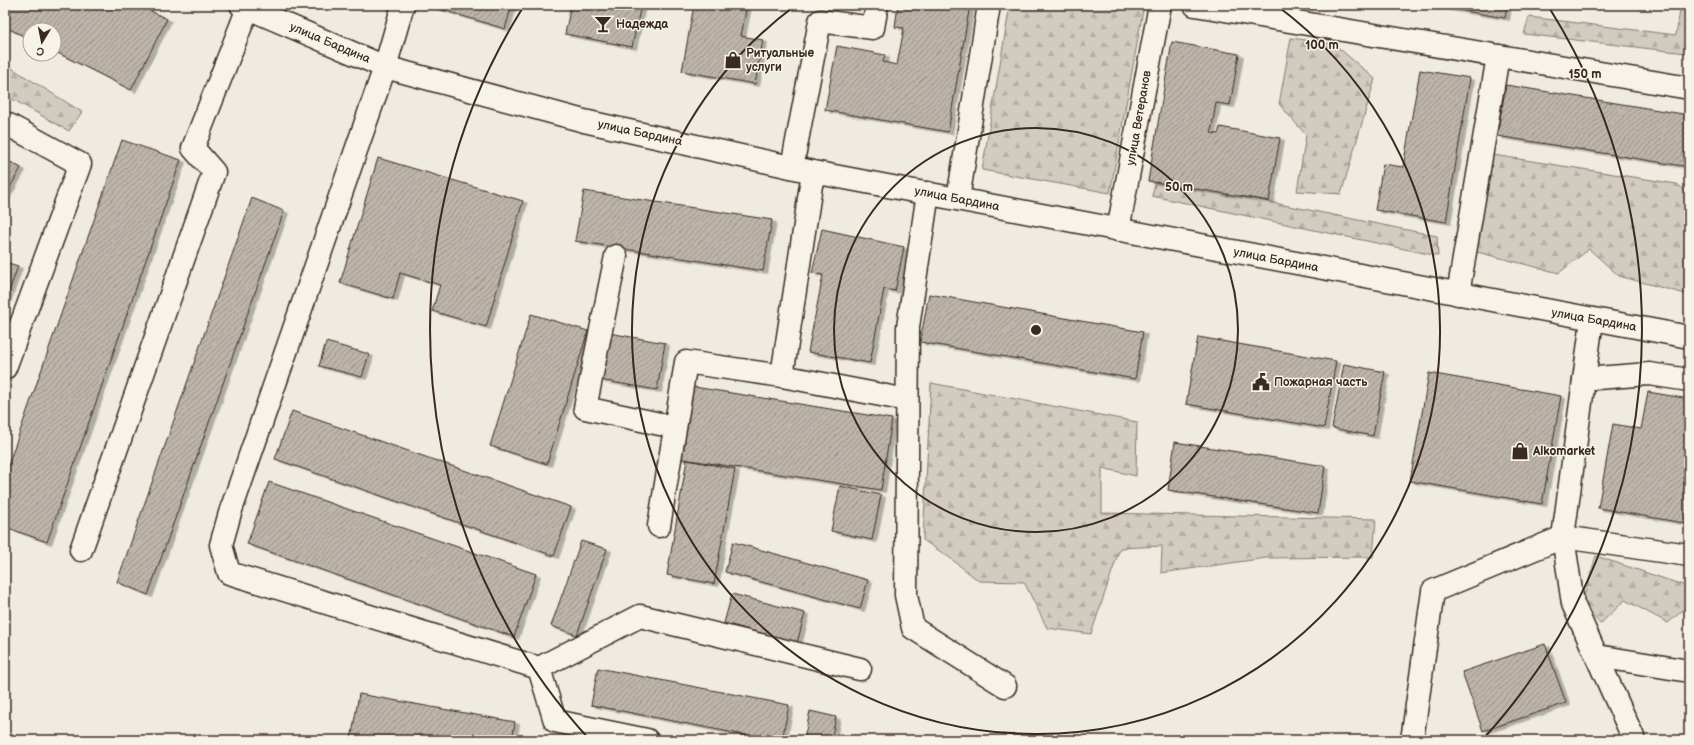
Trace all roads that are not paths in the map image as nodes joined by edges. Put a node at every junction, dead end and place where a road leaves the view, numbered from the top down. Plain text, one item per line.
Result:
1 (403, 5) edge
2 (877, 5) edge
3 (989, 5) edge
4 (1160, 5) edge
5 (1195, 5) edge
6 (244, 6) edge
7 (1498, 56) junction
8 (385, 67) junction
9 (1689, 88) edge
10 (5, 122) edge
11 (792, 167) junction
12 (813, 172) junction
13 (928, 193) junction
14 (958, 199) junction
15 (1118, 230) junction
16 (616, 256) dead end
17 (1458, 294) junction
18 (1592, 320) junction
19 (1689, 337) edge
20 (5, 368) edge
21 (782, 376) junction
22 (1584, 379) junction
23 (1689, 380) edge
24 (907, 400) junction
25 (674, 427) junction
26 (659, 526) dead end
27 (1563, 537) junction
28 (81, 550) dead end
29 (1689, 555) edge
30 (1597, 656) junction
31 (539, 668) junction
32 (860, 669) dead end
33 (1689, 671) edge
34 (1005, 686) dead end
35 (647, 740) edge
36 (1412, 740) edge
37 (1633, 740) edge

1 - 8 street
2 - 11 street
3 - 14 street
4 - 15 street, улица Ветеранов
5 - 7 street
6 - 8 street, улица Бардина
6 - 28 street
7 - 9 street
7 - 17 street
8 - 11 street, улица Бардина
8 - 31 street
10 - 20 street
11 - 12 street, улица Бардина
12 - 13 street, улица Бардина
12 - 21 street
13 - 14 street, улица Бардина
13 - 24 street
14 - 15 street, улица Бардина
15 - 17 street, улица Бардина
16 - 25 street
17 - 18 street, улица Бардина
18 - 19 street, улица Бардина
18 - 22 street
21 - 24 street
21 - 25 street
22 - 23 street
22 - 27 street
24 - 34 street
25 - 26 street
27 - 29 street
27 - 30 street
27 - 36 street
30 - 33 street
30 - 37 street
31 - 32 street
31 - 35 street

